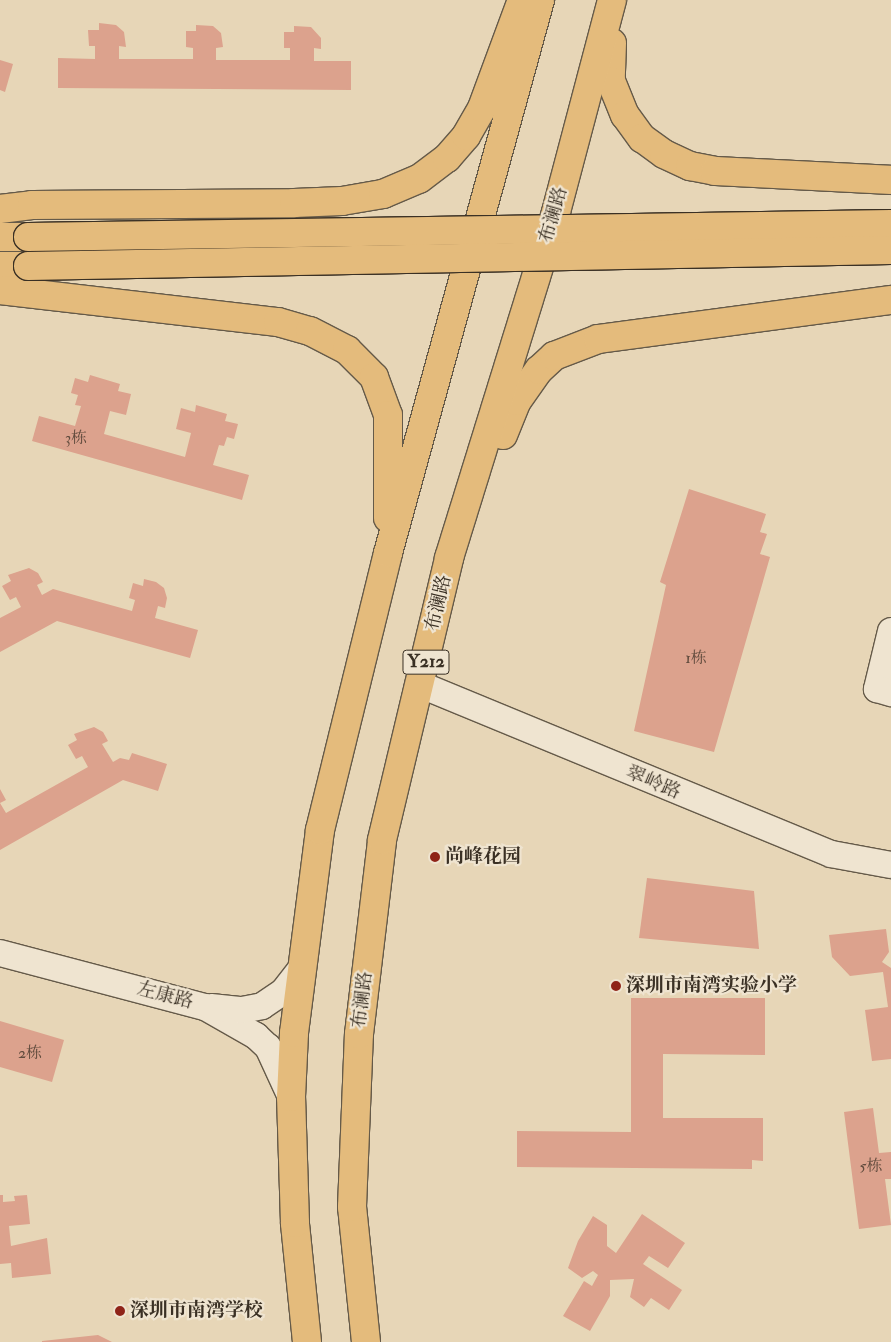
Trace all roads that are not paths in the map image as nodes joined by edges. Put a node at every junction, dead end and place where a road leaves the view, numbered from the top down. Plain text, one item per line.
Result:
1 (522, 0) edge
2 (540, 0) edge
3 (612, 0) edge
4 (621, 0) edge
5 (891, 180) edge
6 (0, 209) edge
7 (891, 224) edge
8 (0, 237) edge
9 (891, 250) edge
10 (0, 266) edge
11 (0, 290) edge
12 (891, 300) edge
13 (388, 553) junction
14 (449, 558) junction
15 (891, 631) edge
16 (420, 686) junction
17 (891, 693) edge
18 (891, 865) edge
19 (0, 953) edge
20 (302, 968) junction
21 (205, 1007) junction
22 (292, 1097) junction
23 (307, 1342) edge
24 (366, 1342) edge

1 - 6 main road
2 - 13 main road
3 - 14 main road, 布澜路 / Y212
4 - 5 main road
7 - 8 main road, bridge
9 - 10 main road, bridge
11 - 13 main road
12 - 14 main road
13 - 20 main road
14 - 16 main road, 布澜路 / Y212
15 - 17 street
16 - 18 street, 翠岭路
16 - 24 main road, 布澜路 / Y212
19 - 21 street, 左康路
20 - 21 street
20 - 22 main road
21 - 22 street, 左康路
22 - 23 main road

